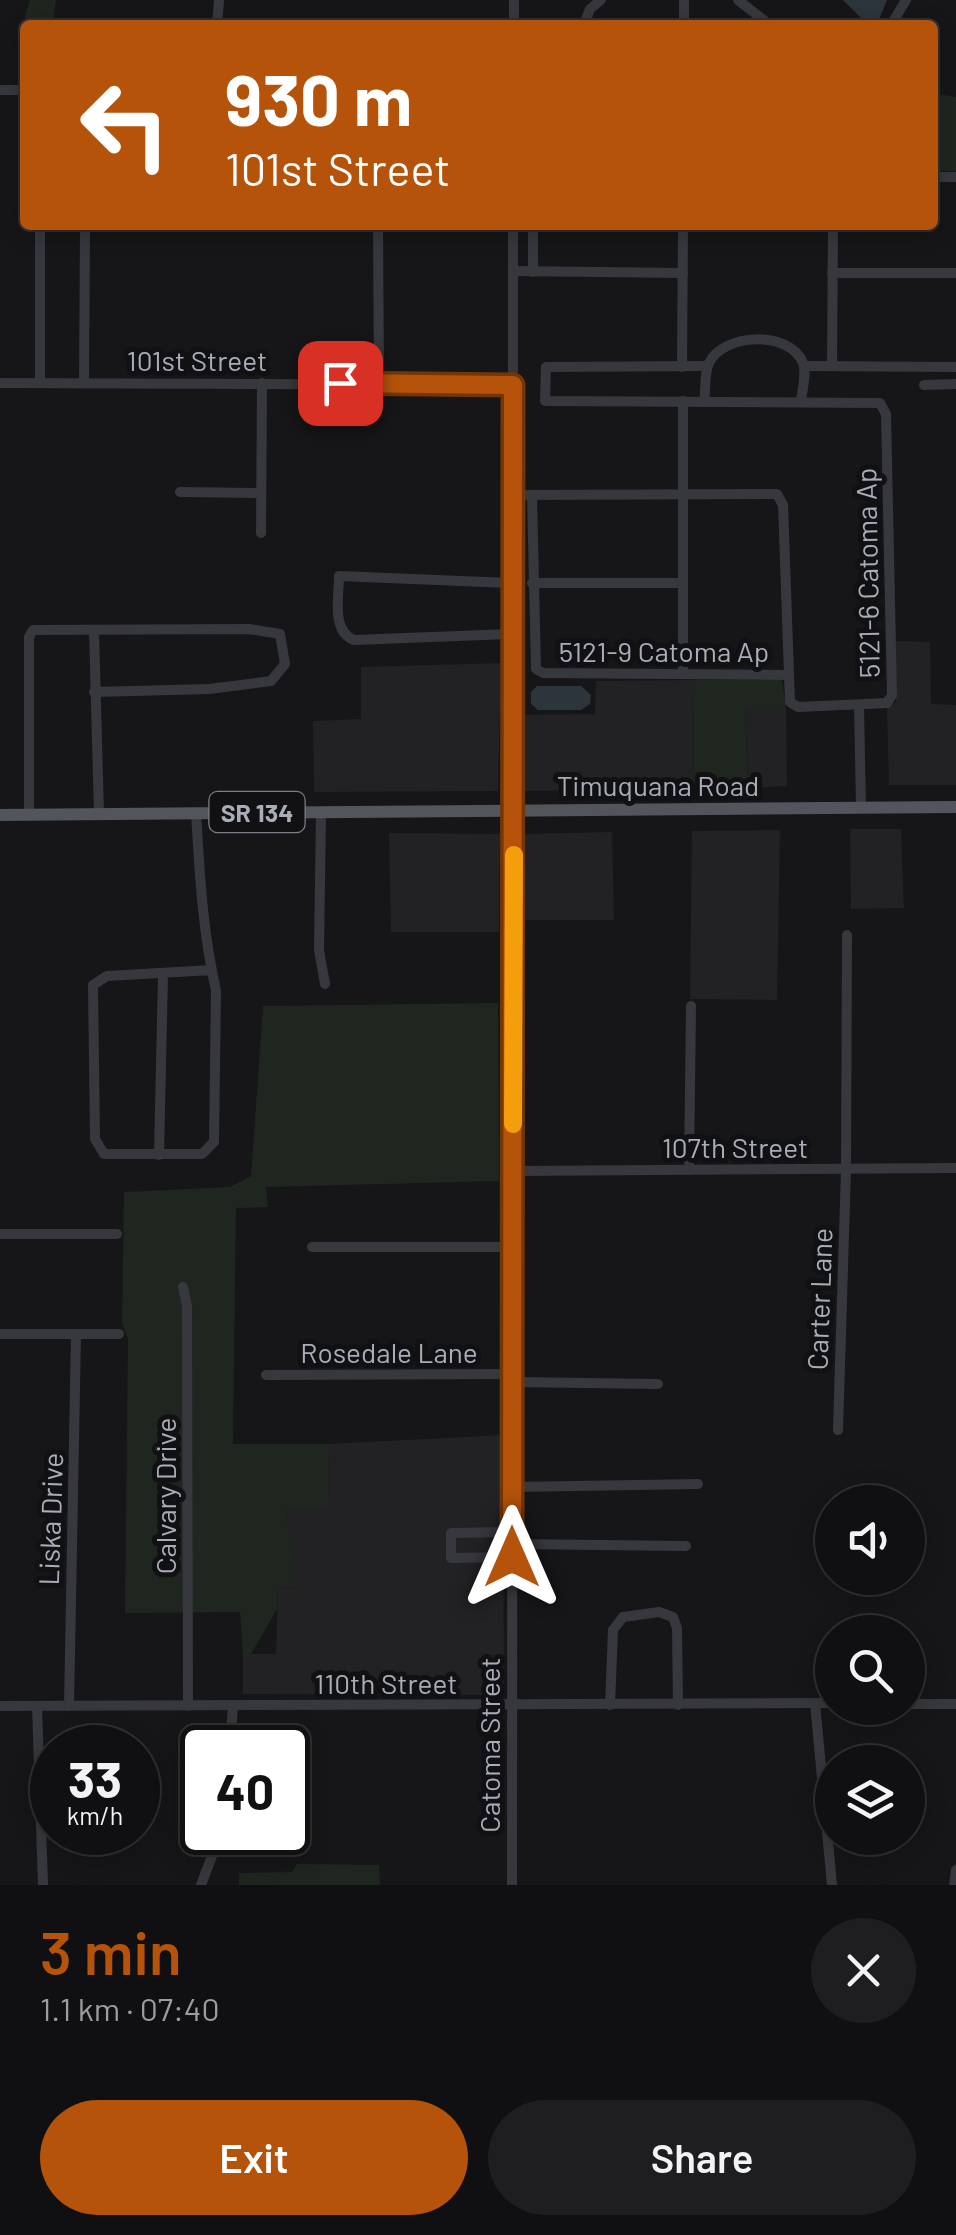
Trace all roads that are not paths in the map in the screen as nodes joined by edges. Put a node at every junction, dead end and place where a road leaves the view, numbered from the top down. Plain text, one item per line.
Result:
1 (601, 0) edge
2 (738, 0) edge
3 (586, 6) edge
4 (764, 20) edge
5 (40, 230) edge
6 (85, 230) edge
7 (378, 230) edge
8 (514, 230) edge
9 (533, 230) edge
10 (683, 230) edge
11 (833, 230) edge
12 (513, 272) junction
13 (533, 272) junction
14 (683, 272) junction
15 (832, 273) junction
16 (956, 273) edge
17 (707, 366) junction
18 (805, 366) junction
19 (832, 366) junction
20 (682, 367) junction
21 (956, 367) edge
22 (84, 382) junction
23 (0, 383) edge
24 (40, 383) junction
25 (262, 383) junction
26 (378, 383) junction
27 (924, 384) dead end
28 (956, 384) edge
29 (513, 385) junction
30 (682, 402) junction
31 (704, 402) junction
32 (801, 402) junction
33 (180, 492) dead end
34 (261, 493) junction
35 (514, 495) junction
36 (532, 495) junction
37 (684, 495) junction
38 (261, 533) dead end
39 (513, 583) junction
40 (532, 583) junction
41 (684, 583) junction
42 (94, 630) junction
43 (513, 634) junction
44 (683, 673) junction
45 (788, 674) junction
46 (94, 692) junction
47 (860, 705) junction
48 (956, 807) edge
49 (861, 808) junction
50 (514, 810) junction
51 (321, 812) junction
52 (196, 813) junction
53 (99, 814) junction
54 (0, 815) edge
55 (29, 815) junction
56 (846, 936) dead end
57 (212, 970) junction
58 (162, 975) junction
59 (325, 984) dead end
60 (691, 1006) dead end
61 (159, 1156) junction
62 (956, 1168) edge
63 (846, 1169) junction
64 (689, 1170) junction
65 (513, 1171) junction
66 (0, 1234) edge
67 (117, 1234) dead end
68 (312, 1247) dead end
69 (512, 1247) junction
70 (182, 1287) dead end
71 (0, 1334) edge
72 (76, 1334) junction
73 (119, 1334) dead end
74 (266, 1374) dead end
75 (512, 1378) junction
76 (658, 1384) dead end
77 (838, 1430) dead end
78 (698, 1484) dead end
79 (512, 1487) junction
80 (512, 1538) junction
81 (686, 1546) dead end
82 (512, 1557) junction
83 (815, 1703) edge
84 (678, 1704) junction
85 (925, 1704) edge
86 (956, 1704) edge
87 (512, 1705) junction
88 (610, 1705) junction
89 (0, 1706) edge
90 (37, 1706) junction
91 (69, 1706) junction
92 (188, 1706) junction
93 (233, 1706) junction
94 (232, 1725) edge
95 (817, 1725) edge
96 (212, 1855) edge
97 (956, 1870) edge
98 (44, 1885) edge
99 (201, 1885) edge
100 (512, 1885) edge
101 (832, 1885) edge
102 (954, 1885) edge

1 - 3 street
2 - 4 street
5 - 24 street
6 - 22 street
7 - 26 street
8 - 12 street, Catoma Street
9 - 13 street
10 - 14 street
11 - 15 street
12 - 13 street
12 - 29 street, Catoma Street
13 - 14 street
14 - 20 street
15 - 16 street
15 - 19 street
17 - 18 street
17 - 20 street
17 - 31 street
18 - 19 street
18 - 32 street
19 - 21 street
20 - 30 street, 5121-6 Catoma Ap
22 - 24 street, 101st Street
22 - 25 street, 101st Street
23 - 24 street, 101st Street
25 - 26 street, 101st Street
25 - 34 street
26 - 29 street, 101st Street
27 - 28 street
29 - 35 street, Catoma Street
30 - 31 street, 5121-6 Catoma Ap
30 - 37 street
31 - 32 street, 5121-6 Catoma Ap
32 - 47 street, 5121-6 Catoma Ap
33 - 34 street
34 - 38 street
35 - 36 street
35 - 39 street, Catoma Street
36 - 37 street
36 - 40 street, 5121-9 Catoma Ap
37 - 41 street
37 - 45 street
39 - 43 street, Catoma Street
39 - 43 street
40 - 41 street
40 - 44 street, 5121-9 Catoma Ap
41 - 44 street
42 - 46 street
42 - 46 street
42 - 55 street
43 - 50 street, Catoma Street
44 - 45 street, 5121-9 Catoma Ap
45 - 47 street, 5121-6 Catoma Ap
46 - 53 street
47 - 49 street
48 - 49 main road, Timuquana Road / SR 134
49 - 50 main road, Timuquana Road / SR 134
50 - 51 main road, Timuquana Road / SR 134
50 - 65 street, Catoma Street
51 - 52 main road, Timuquana Road / SR 134
51 - 59 street
52 - 53 main road, Timuquana Road / SR 134
52 - 57 street
53 - 55 main road, Timuquana Road / SR 134
54 - 55 main road, Timuquana Road / SR 134
56 - 63 street, Carter Lane
57 - 58 street
57 - 61 street
58 - 61 street
58 - 61 street
60 - 64 street
62 - 63 street, 107th Street
63 - 64 street, 107th Street
63 - 77 street, Carter Lane
64 - 65 street, 107th Street
65 - 69 street, Catoma Street
66 - 67 street
68 - 69 street
69 - 75 street, Catoma Street
70 - 92 street, Calvary Drive
71 - 72 street
72 - 73 street
72 - 91 street, Liska Drive
74 - 75 street, Rosedale Lane
75 - 76 street, Rosedale Lane
75 - 79 street, Catoma Street
78 - 79 street
79 - 80 street, Catoma Street
80 - 81 street
80 - 82 street, Catoma Street
80 - 82 street
82 - 87 street, Catoma Street
83 - 84 street, 110th Street
84 - 88 street, 110th Street
84 - 88 street
85 - 86 street
87 - 88 street, 110th Street
87 - 93 street, 110th Street
87 - 100 street, Catoma Street
89 - 90 street, 110th Street
90 - 91 street, 110th Street
90 - 98 street
91 - 92 street, 110th Street
92 - 93 street, 110th Street
93 - 94 street
95 - 101 street
96 - 99 street
97 - 102 street

